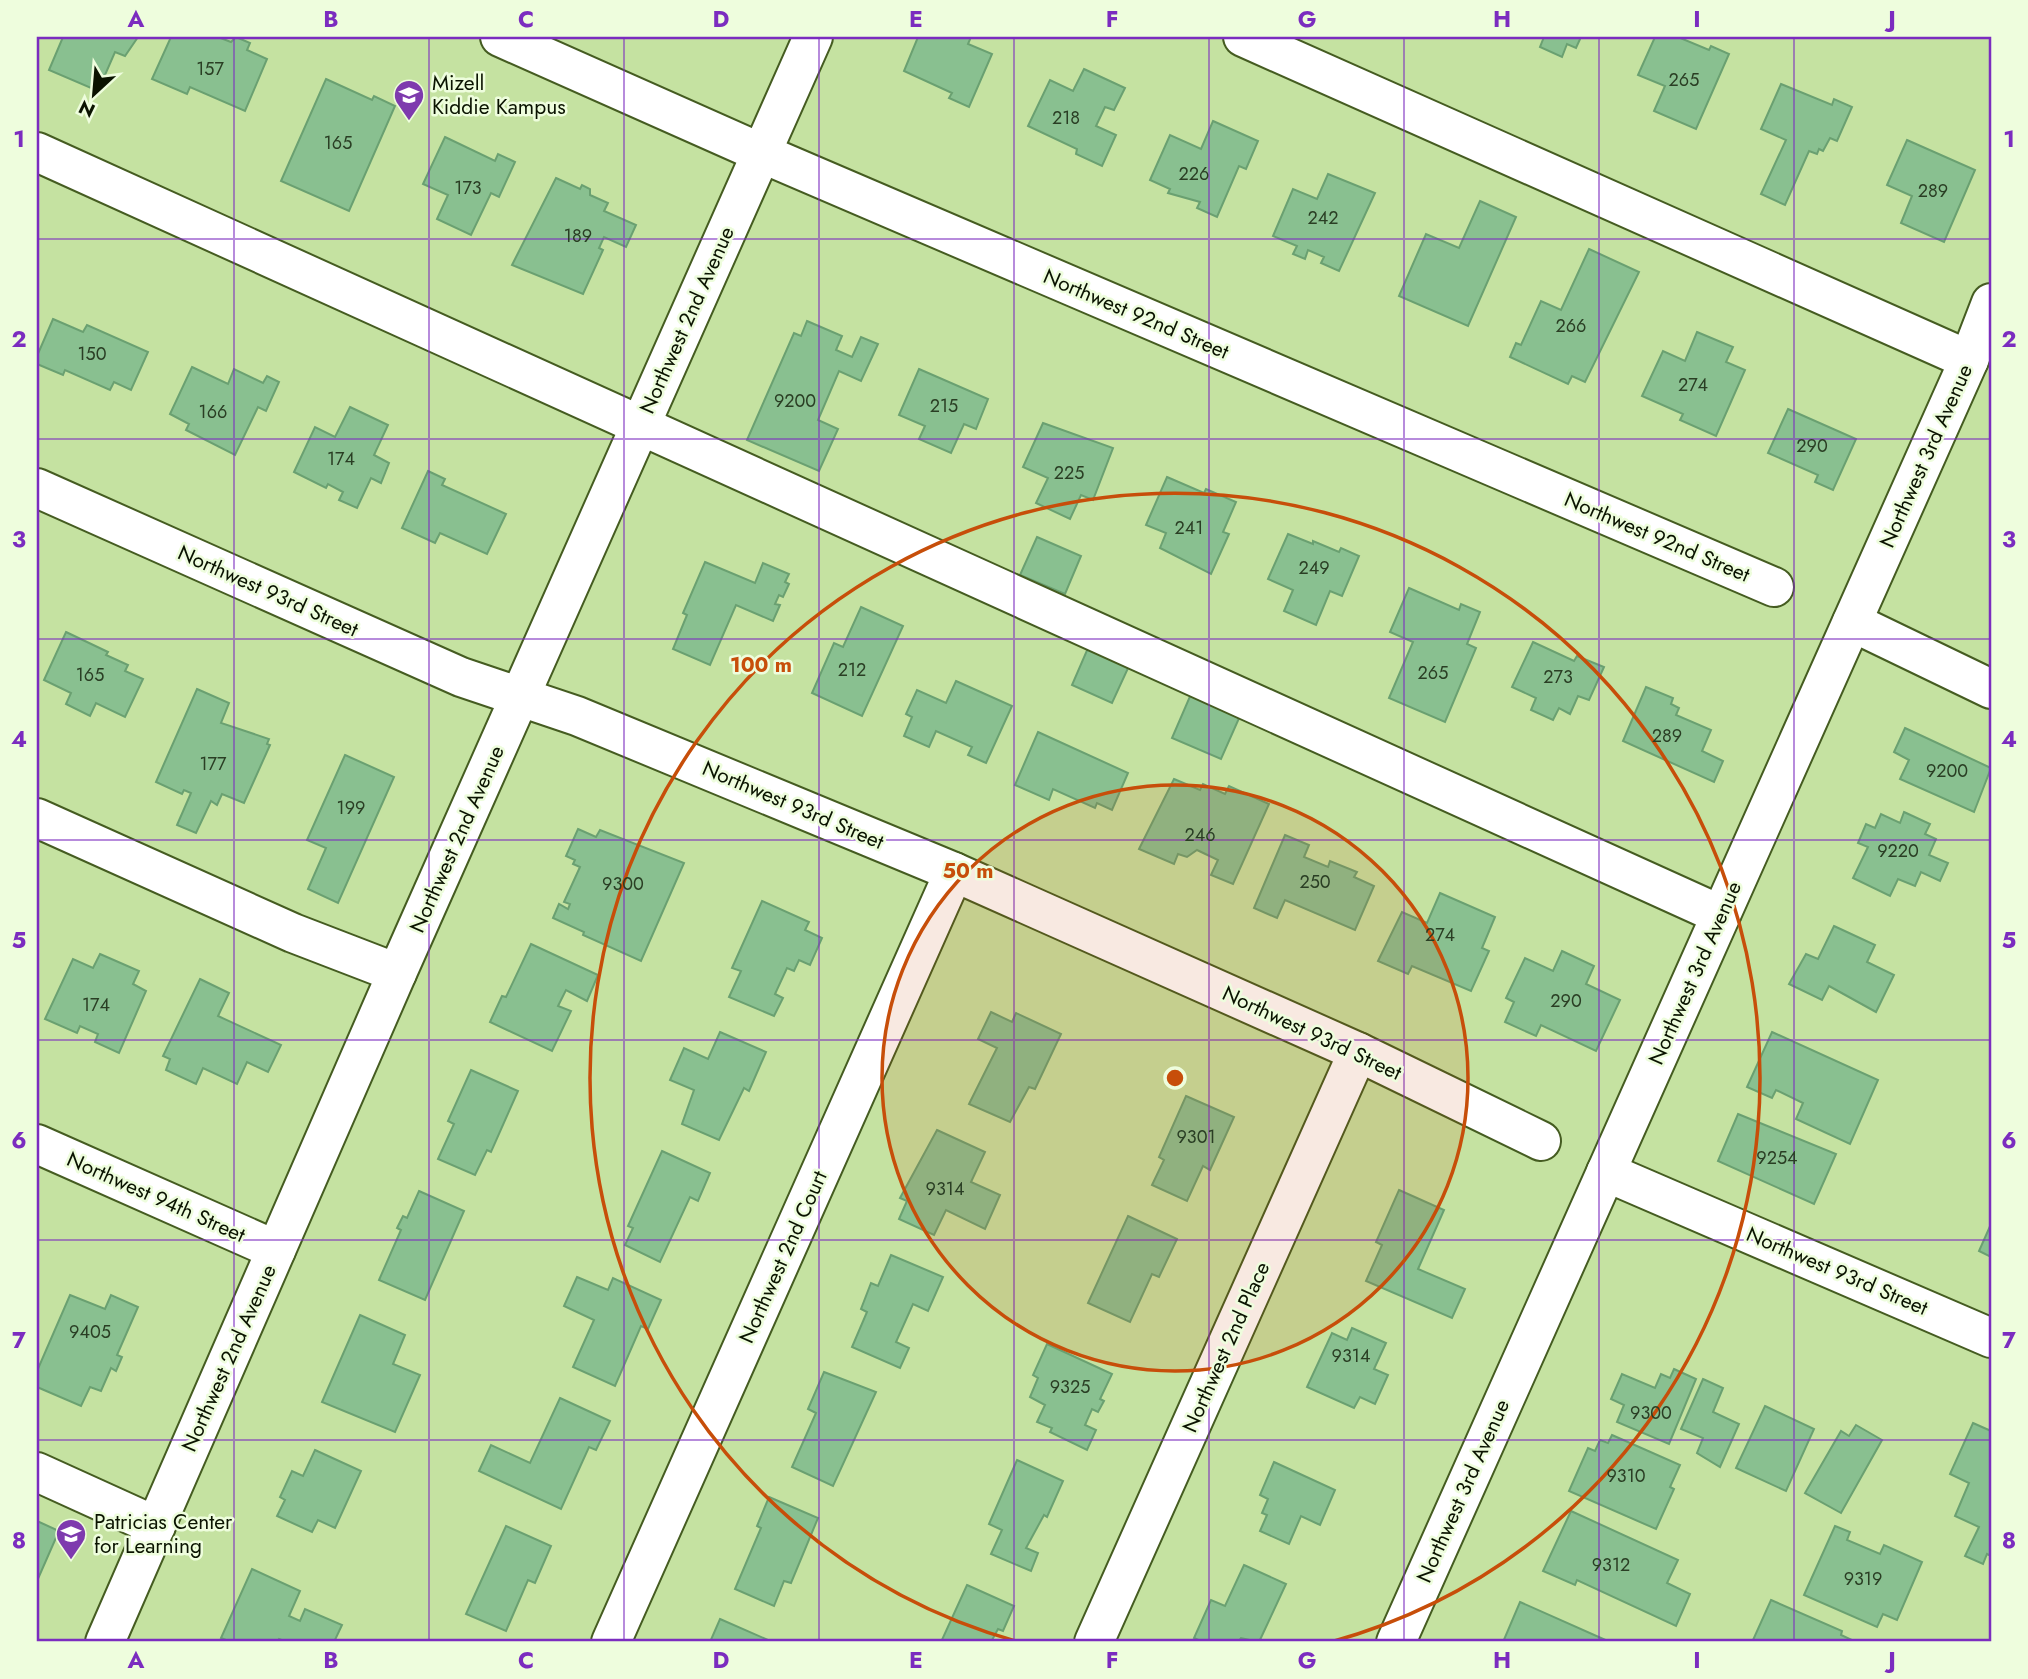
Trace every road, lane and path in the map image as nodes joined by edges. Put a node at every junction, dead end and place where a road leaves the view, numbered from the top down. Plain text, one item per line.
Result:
1 (500, 37) edge
2 (813, 37) edge
3 (1244, 37) edge
4 (37, 152) edge
5 (761, 153) junction
6 (1991, 303) edge
7 (1969, 360) junction
8 (640, 426) junction
9 (37, 488) edge
10 (1774, 587) dead end
11 (1852, 622) junction
12 (1991, 689) edge
13 (520, 697) junction
14 (37, 818) edge
15 (954, 872) junction
16 (1721, 915) junction
17 (397, 973) junction
18 (1358, 1052) junction
19 (1541, 1141) dead end
20 (37, 1144) edge
21 (1606, 1172) junction
22 (276, 1250) junction
23 (1991, 1338) edge
24 (37, 1472) edge
25 (156, 1526) junction
26 (105, 1642) edge
27 (611, 1642) edge
28 (1094, 1642) edge
29 (1396, 1642) edge

1 - 5 street, Northwest 92nd Street
2 - 5 street, Northwest 2nd Avenue
3 - 7 street
4 - 8 street
5 - 8 street, Northwest 2nd Avenue
5 - 10 street, Northwest 92nd Street
6 - 7 street, Northwest 3rd Avenue
7 - 11 street, Northwest 3rd Avenue
8 - 13 street, Northwest 2nd Avenue
8 - 16 street
9 - 13 street, Northwest 93rd Street
11 - 12 street
11 - 16 street, Northwest 3rd Avenue
13 - 15 street, Northwest 93rd Street
13 - 17 street, Northwest 2nd Avenue
14 - 17 street
15 - 18 street, Northwest 93rd Street
15 - 27 street, Northwest 2nd Court
16 - 21 street, Northwest 3rd Avenue
17 - 22 street, Northwest 2nd Avenue
18 - 19 street, Northwest 93rd Street
18 - 28 street, Northwest 2nd Place
20 - 22 street, Northwest 94th Street
21 - 23 street, Northwest 93rd Street
21 - 29 street, Northwest 3rd Avenue
22 - 25 street, Northwest 2nd Avenue
24 - 25 street
25 - 26 street, Northwest 2nd Avenue

